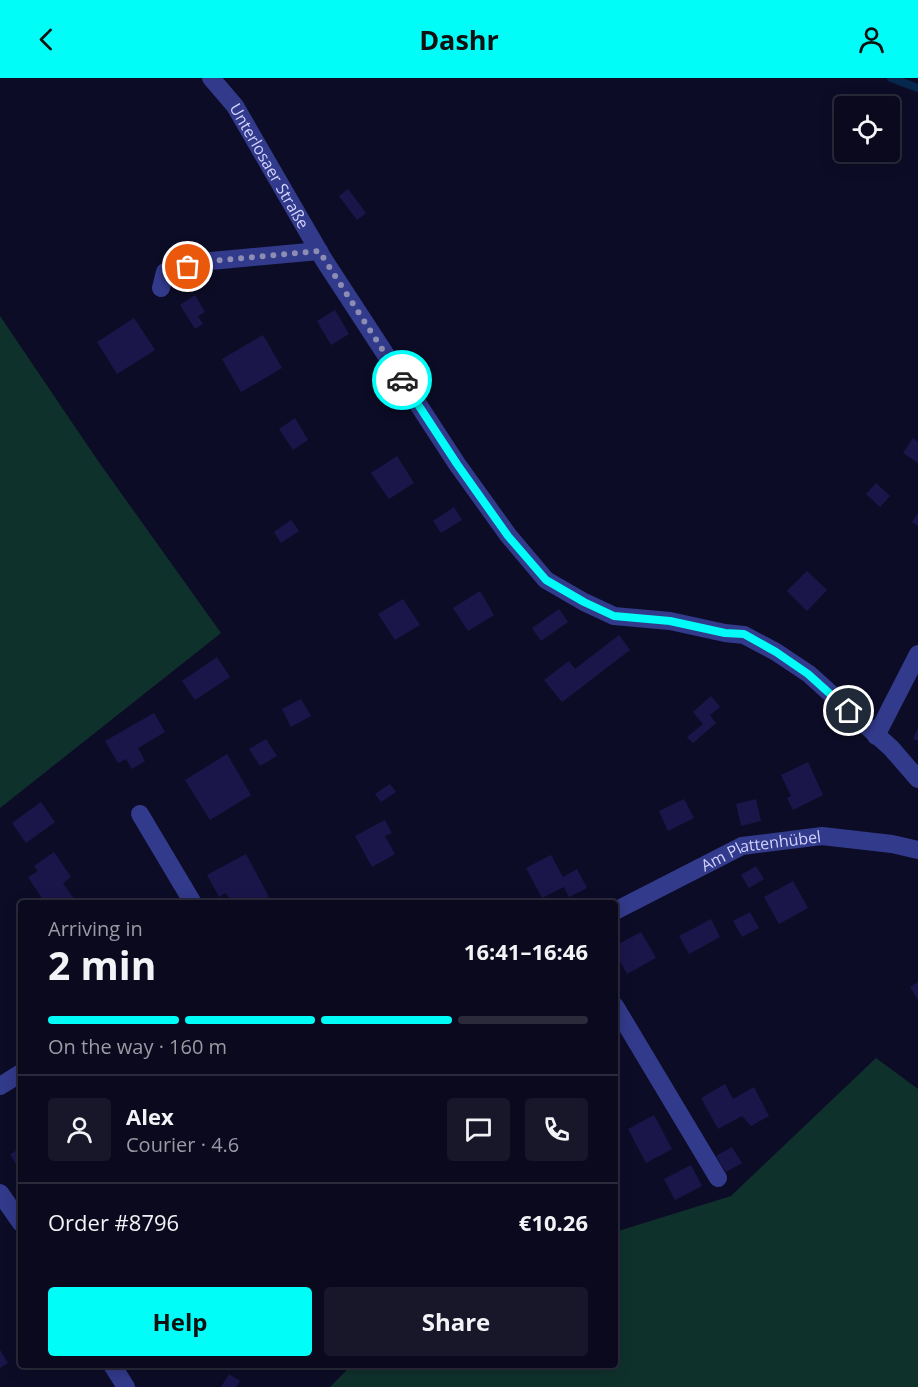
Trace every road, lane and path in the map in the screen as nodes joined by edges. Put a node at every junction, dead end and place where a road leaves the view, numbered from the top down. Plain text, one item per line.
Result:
1 (211, 78) edge
2 (319, 251) junction
3 (161, 288) dead end
4 (918, 654) edge
5 (876, 736) junction
6 (918, 779) edge
7 (140, 814) dead end
8 (918, 850) edge
9 (191, 900) edge
10 (618, 909) edge
11 (618, 1011) edge
12 (18, 1075) edge
13 (0, 1086) edge
14 (718, 1178) dead end
15 (0, 1193) edge
16 (18, 1219) edge
17 (114, 1368) edge
18 (126, 1387) edge

1 - 2 street, Unterlosaer Straße
2 - 3 street
2 - 5 street, Unterlosaer Straße
4 - 5 street
5 - 6 street, Unterlosaer Straße
7 - 9 street
8 - 10 street, Am Plattenhübel
11 - 14 street
12 - 13 street
15 - 16 street
17 - 18 street

